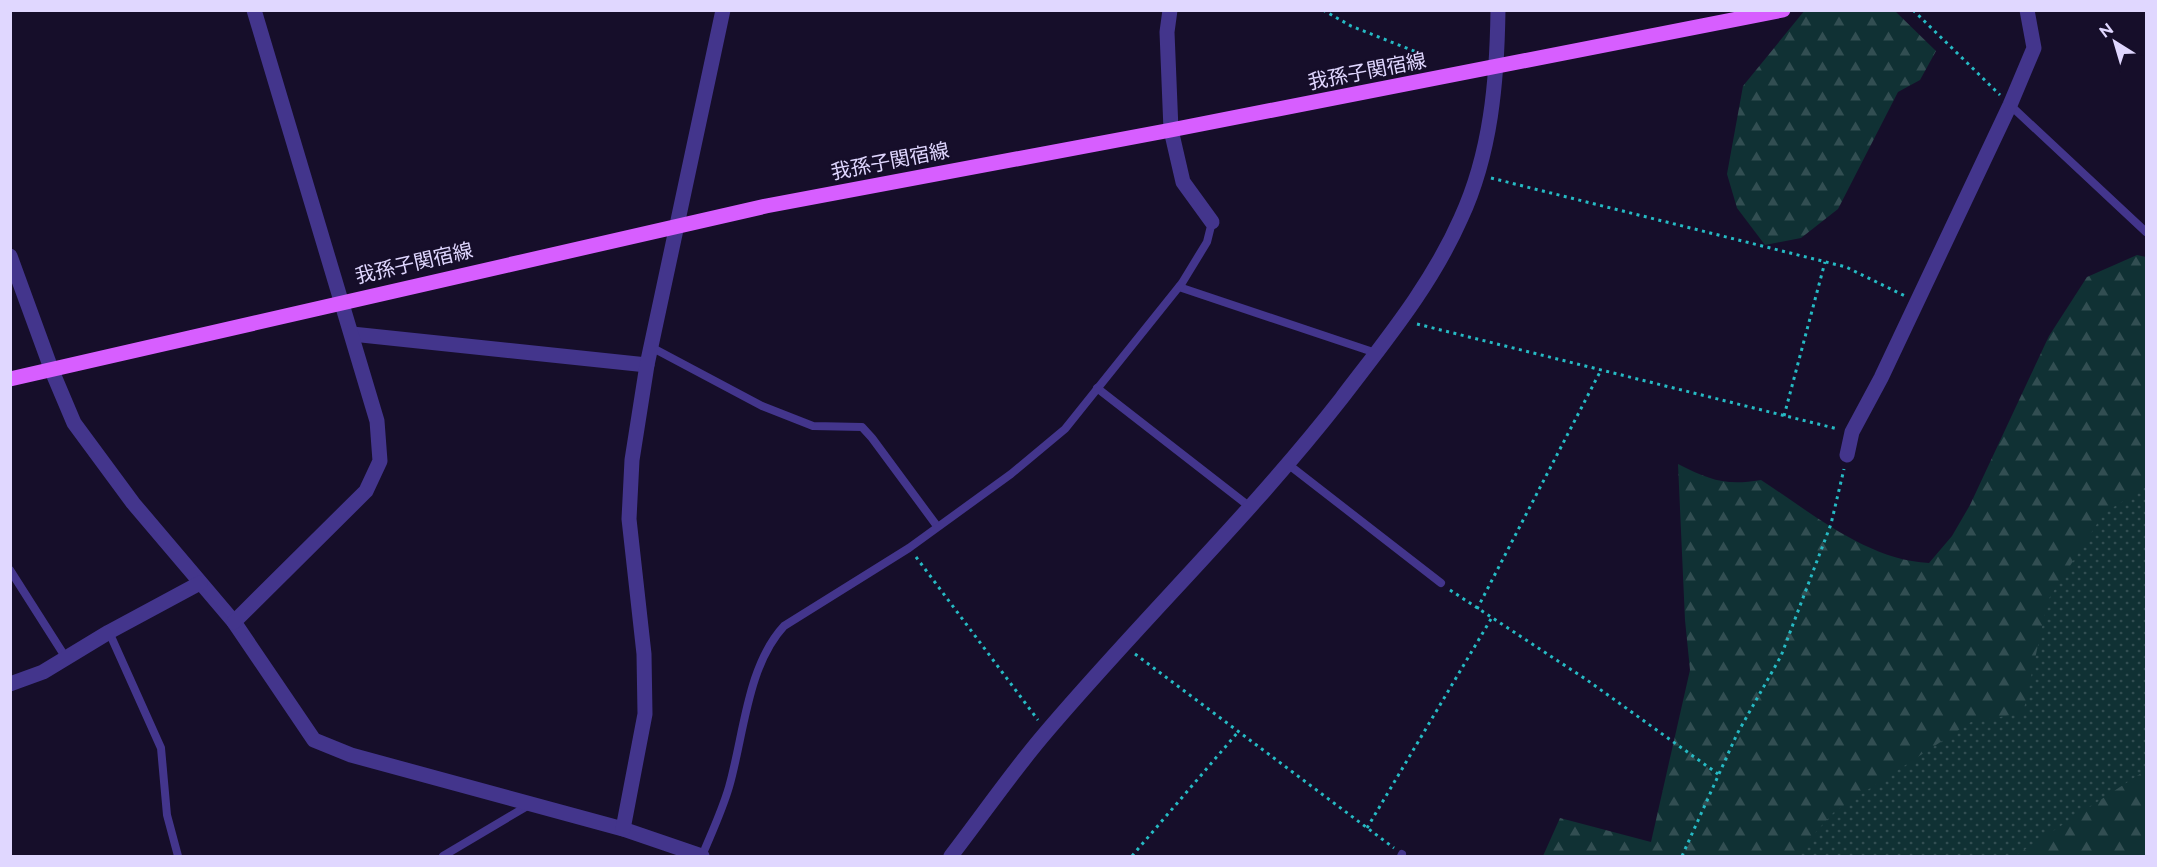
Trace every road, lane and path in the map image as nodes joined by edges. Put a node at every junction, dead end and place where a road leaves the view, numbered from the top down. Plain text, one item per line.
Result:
1 (254, 10) edge
2 (723, 10) edge
3 (1170, 10) edge
4 (1323, 10) edge
5 (1498, 10) edge
6 (1783, 10) edge
7 (1913, 10) edge
8 (2027, 10) edge
9 (1419, 53) dead end
10 (1497, 67) junction
11 (2010, 105) junction
12 (1171, 130) junction
13 (1478, 175) junction
14 (1212, 222) joint
15 (677, 224) junction
16 (2146, 232) edge
17 (10, 256) edge
18 (1825, 262) junction
19 (1179, 287) junction
20 (342, 301) junction
21 (1917, 302) junction
22 (1402, 321) junction
23 (352, 334) junction
24 (651, 347) junction
25 (1376, 353) junction
26 (647, 365) junction
27 (1601, 370) junction
28 (52, 371) junction
29 (10, 379) edge
30 (1097, 388) junction
31 (1784, 416) junction
32 (1852, 432) junction
33 (1847, 454) joint
34 (1289, 465) junction
35 (1250, 507) junction
36 (937, 526) junction
37 (909, 548) junction
38 (10, 570) edge
39 (200, 583) junction
40 (1441, 583) joint
41 (1477, 609) junction
42 (1491, 619) junction
43 (234, 622) junction
44 (109, 632) junction
45 (1124, 646) junction
46 (66, 658) junction
47 (10, 684) edge
48 (1238, 731) junction
49 (1046, 732) junction
50 (1718, 774) junction
51 (532, 803) junction
52 (1367, 828) junction
53 (623, 829) junction
54 (178, 856) edge
55 (443, 856) edge
56 (702, 856) edge
57 (951, 856) edge
58 (1132, 856) edge
59 (1401, 856) edge
60 (1682, 856) edge

1 - 20 street
2 - 15 street
3 - 12 street
4 - 9 path
5 - 10 street
6 - 10 main road, 我孫子関宿線
7 - 11 path
8 - 11 street
10 - 12 main road, 我孫子関宿線
10 - 13 street
11 - 16 lane
11 - 21 street
12 - 14 street
12 - 15 main road, 我孫子関宿線
13 - 18 path
13 - 22 street
14 - 19 lane
15 - 20 main road, 我孫子関宿線
15 - 24 street
17 - 28 street
18 - 21 path
18 - 31 path
19 - 25 lane
19 - 30 lane
20 - 23 street
20 - 28 main road, 我孫子関宿線
21 - 32 street
22 - 25 street
22 - 27 path
23 - 26 street
23 - 43 street
24 - 26 street
24 - 36 lane
25 - 34 street
26 - 53 street
27 - 31 path
27 - 41 path
28 - 29 main road, 我孫子関宿線
28 - 39 street
30 - 35 lane
30 - 36 lane
31 - 32 path
32 - 33 street
33 - 50 path
34 - 35 street
34 - 40 lane
35 - 45 street
36 - 37 lane
37 - 49 path
37 - 56 lane
38 - 46 lane
39 - 43 street
39 - 44 street
40 - 41 path
41 - 42 path
42 - 50 path
42 - 52 path
43 - 51 street
44 - 46 street
44 - 54 lane
45 - 48 path
45 - 49 street
46 - 47 street
48 - 52 path
48 - 58 path
49 - 57 street
50 - 60 path
51 - 53 street
51 - 55 lane
52 - 59 path
53 - 56 street

